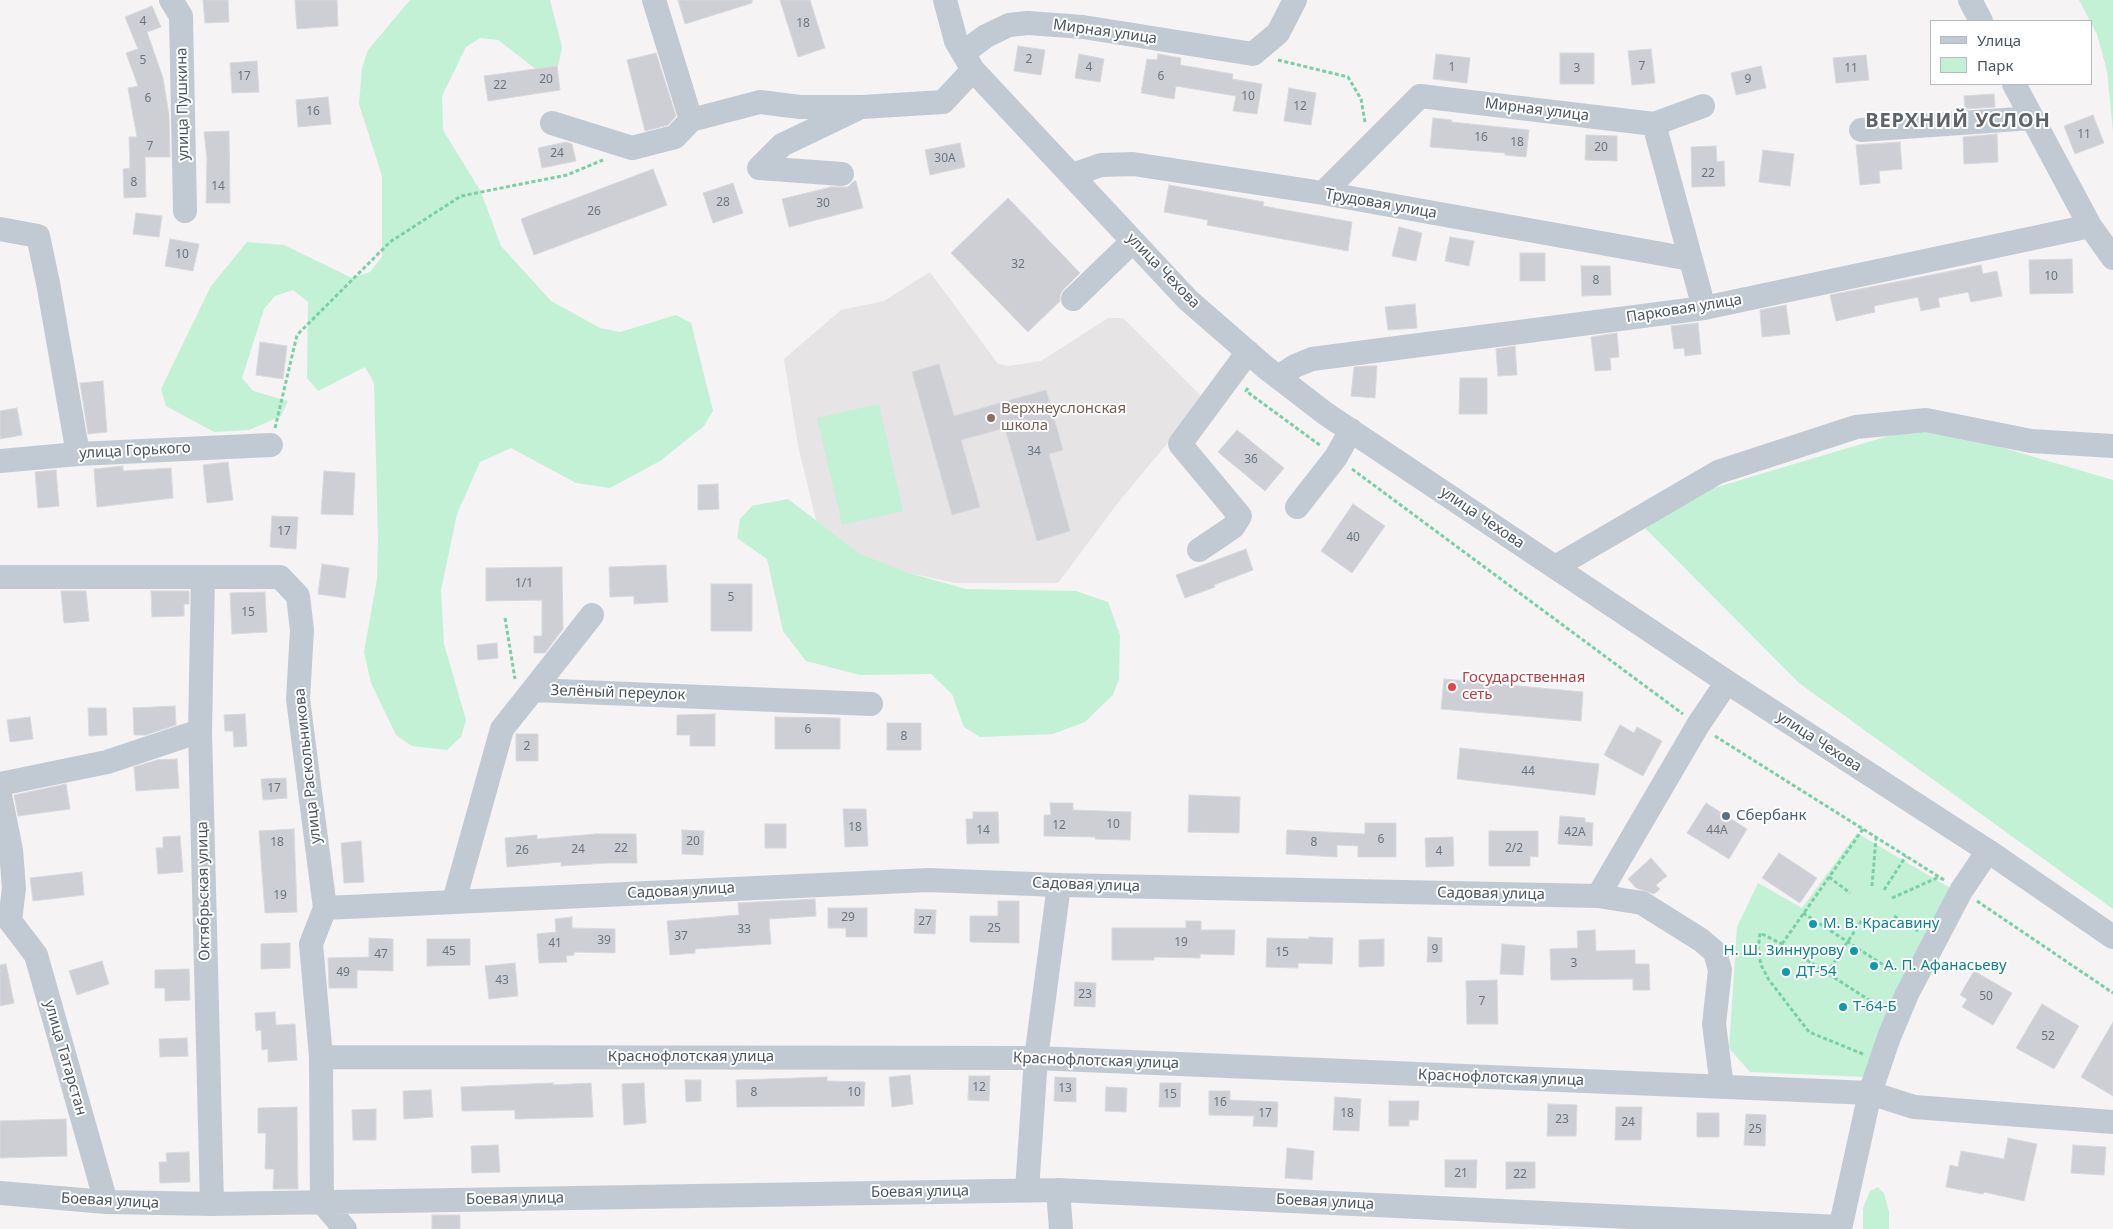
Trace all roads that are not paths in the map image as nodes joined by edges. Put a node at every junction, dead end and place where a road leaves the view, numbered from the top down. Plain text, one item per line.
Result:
1 (171, 0) edge
2 (654, 0) edge
3 (945, 0) edge
4 (1295, 0) edge
5 (1970, 0) edge
6 (1980, 20) edge
7 (968, 62) junction
8 (2015, 85) edge
9 (1703, 106) dead end
10 (862, 107) junction
11 (2032, 118) junction
12 (691, 120) junction
13 (552, 123) dead end
14 (1654, 124) junction
15 (1861, 130) dead end
16 (842, 174) dead end
17 (1072, 175) junction
18 (1323, 193) junction
19 (185, 211) dead end
20 (2090, 226) junction
21 (0, 229) edge
22 (1133, 241) junction
23 (2113, 258) edge
24 (1690, 259) junction
25 (1073, 299) dead end
26 (1704, 308) junction
27 (1264, 365) junction
28 (1352, 430) junction
29 (271, 445) road end
30 (2113, 446) edge
31 (78, 454) junction
32 (0, 461) edge
33 (1297, 507) dead end
34 (1200, 550) dead end
35 (1555, 567) junction
36 (0, 577) edge
37 (203, 577) junction
38 (592, 615) dead end
39 (1727, 682) junction
40 (529, 696) junction
41 (871, 704) dead end
42 (200, 731) junction
43 (0, 784) edge
44 (0, 795) edge
45 (1988, 851) junction
46 (1059, 885) junction
47 (1598, 896) junction
48 (454, 901) junction
49 (325, 908) junction
50 (5, 921) edge
51 (2113, 937) edge
52 (321, 1057) junction
53 (1036, 1058) junction
54 (1722, 1087) junction
55 (1870, 1093) junction
56 (2113, 1122) edge
57 (1027, 1190) junction
58 (1058, 1190) junction
59 (0, 1193) edge
60 (106, 1202) junction
61 (322, 1202) junction
62 (212, 1204) junction
63 (1840, 1228) edge
64 (345, 1229) edge
65 (1061, 1229) edge

1 - 19 street, улица Пушкина
2 - 12 street
3 - 7 street, улица Чехова
4 - 7 street, Мирная улица
5 - 6 street
7 - 10 street, Мирная улица
7 - 17 street, улица Чехова
8 - 11 street
9 - 14 street
10 - 12 street, Мирная улица
10 - 16 street
11 - 15 street
11 - 20 street
12 - 13 street
14 - 18 street, Мирная улица
14 - 24 street
17 - 18 street, Трудовая улица
17 - 22 street, улица Чехова
18 - 24 street, Трудовая улица
20 - 23 street
20 - 26 street, Парковая улица
21 - 31 street
22 - 25 street
22 - 27 street, улица Чехова
24 - 26 street
26 - 27 street, Парковая улица
27 - 28 street, улица Чехова
27 - 34 street
28 - 33 street
28 - 35 street, улица Чехова
29 - 31 street, улица Горького
30 - 35 street
31 - 32 street, улица Горького
35 - 39 street, улица Чехова
36 - 37 street, улица Раскольникова
37 - 42 street, Октябрьская улица
37 - 49 street, улица Раскольникова
38 - 40 street
39 - 45 street, улица Чехова
39 - 47 street
40 - 41 street, Зелёный переулок
40 - 48 street
42 - 43 street
42 - 62 street, Октябрьская улица
44 - 50 street, улица Татарстан
45 - 51 street, улица Чехова
45 - 55 street
46 - 47 street, Садовая улица
46 - 48 street, Садовая улица
46 - 53 street
47 - 54 street, Садовая улица
48 - 49 street, Садовая улица
49 - 52 street, улица Раскольникова
50 - 60 street, улица Татарстан
52 - 53 street, Краснофлотская улица
52 - 61 street, улица Раскольникова
53 - 54 street, Краснофлотская улица
53 - 57 street
54 - 55 street, Краснофлотская улица
55 - 56 street, Краснофлотская улица
55 - 63 street
57 - 58 street, Боевая улица
57 - 61 street, Боевая улица
58 - 63 street, Боевая улица
58 - 65 street
59 - 60 street, Боевая улица
60 - 62 street, Боевая улица
61 - 62 street, Боевая улица
61 - 64 street

